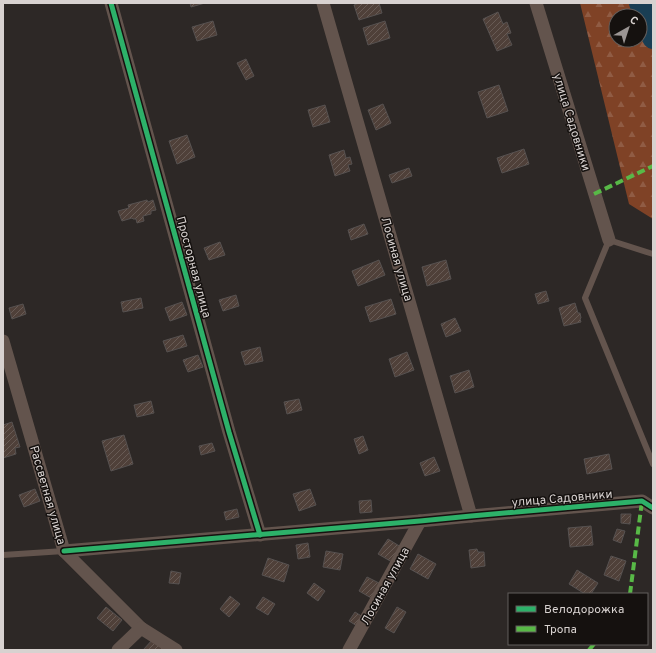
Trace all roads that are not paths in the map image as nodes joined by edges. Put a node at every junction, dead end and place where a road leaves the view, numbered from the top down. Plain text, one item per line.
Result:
1 (110, 3) edge
2 (323, 3) edge
3 (536, 3) edge
4 (609, 240) junction
5 (653, 254) edge
6 (3, 341) edge
7 (653, 464) edge
8 (653, 508) edge
9 (471, 516) junction
10 (420, 522) junction
11 (260, 535) junction
12 (64, 551) junction
13 (3, 555) edge
14 (140, 628) junction
15 (118, 650) edge
16 (176, 650) edge
17 (349, 650) edge

1 - 11 street, Просторная улица
2 - 9 street, Лосиная улица
3 - 4 street, улица Садовники
4 - 5 lane
4 - 7 lane
6 - 12 street, Рассветная улица
8 - 9 street, улица Садовники
9 - 10 street, улица Садовники
10 - 11 street, улица Садовники
10 - 17 street, Лосиная улица
11 - 12 street, улица Садовники
12 - 13 lane
12 - 14 street, Рассветная улица
14 - 15 street
14 - 16 street, Рассветная улица

